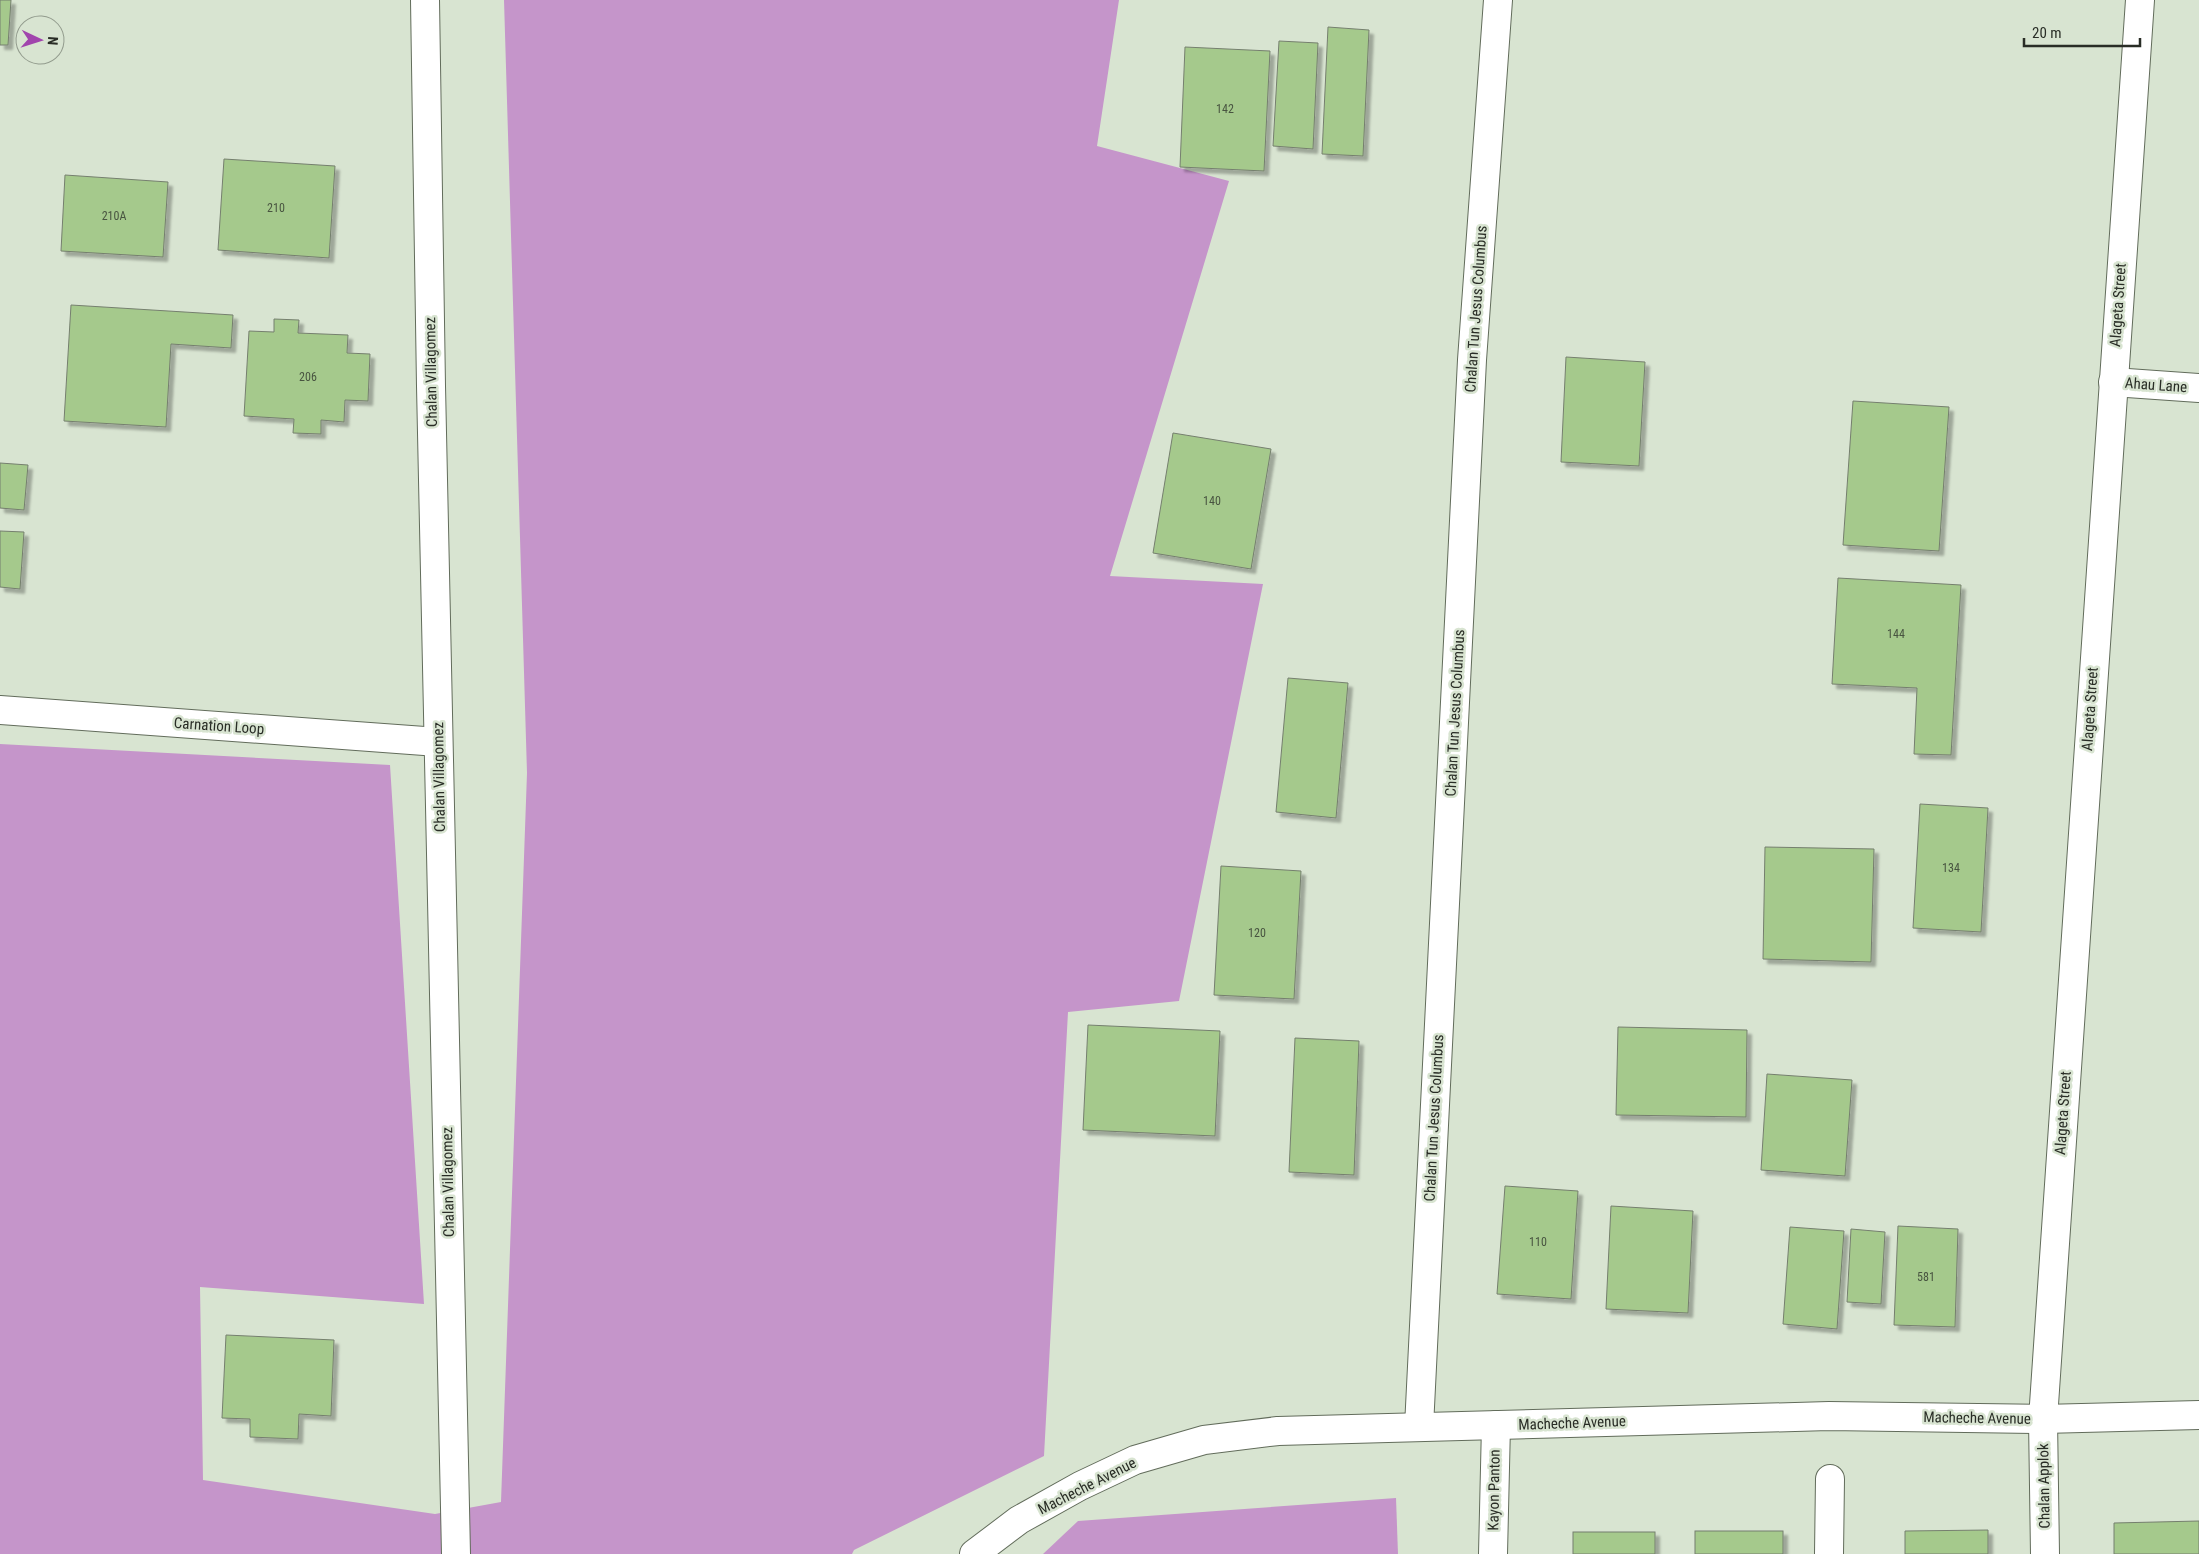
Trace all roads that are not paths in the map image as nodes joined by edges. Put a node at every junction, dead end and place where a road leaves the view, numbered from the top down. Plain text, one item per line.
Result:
1 (425, 0) edge
2 (1498, 0) edge
3 (2140, 0) edge
4 (2113, 382) junction
5 (2199, 388) edge
6 (0, 710) edge
7 (438, 742) junction
8 (2199, 1415) edge
9 (2044, 1419) junction
10 (1496, 1425) junction
11 (1419, 1427) junction
12 (1830, 1480) dead end
13 (456, 1554) edge
14 (974, 1554) edge
15 (1494, 1554) edge
16 (1829, 1554) edge
17 (2045, 1554) edge

1 - 7 street, Chalan Villagomez
2 - 11 street, Chalan Tun Jesus Columbus
3 - 4 street, Alageta Street
4 - 5 street, Ahau Lane
4 - 9 street, Alageta Street
6 - 7 street, Carnation Loop
7 - 13 street, Chalan Villagomez
8 - 9 street, Macheche Avenue
9 - 10 street, Macheche Avenue
9 - 17 street, Chalan Applok
10 - 11 street, Macheche Avenue
10 - 15 street, Kayon Panton
11 - 14 street, Macheche Avenue
12 - 16 street

